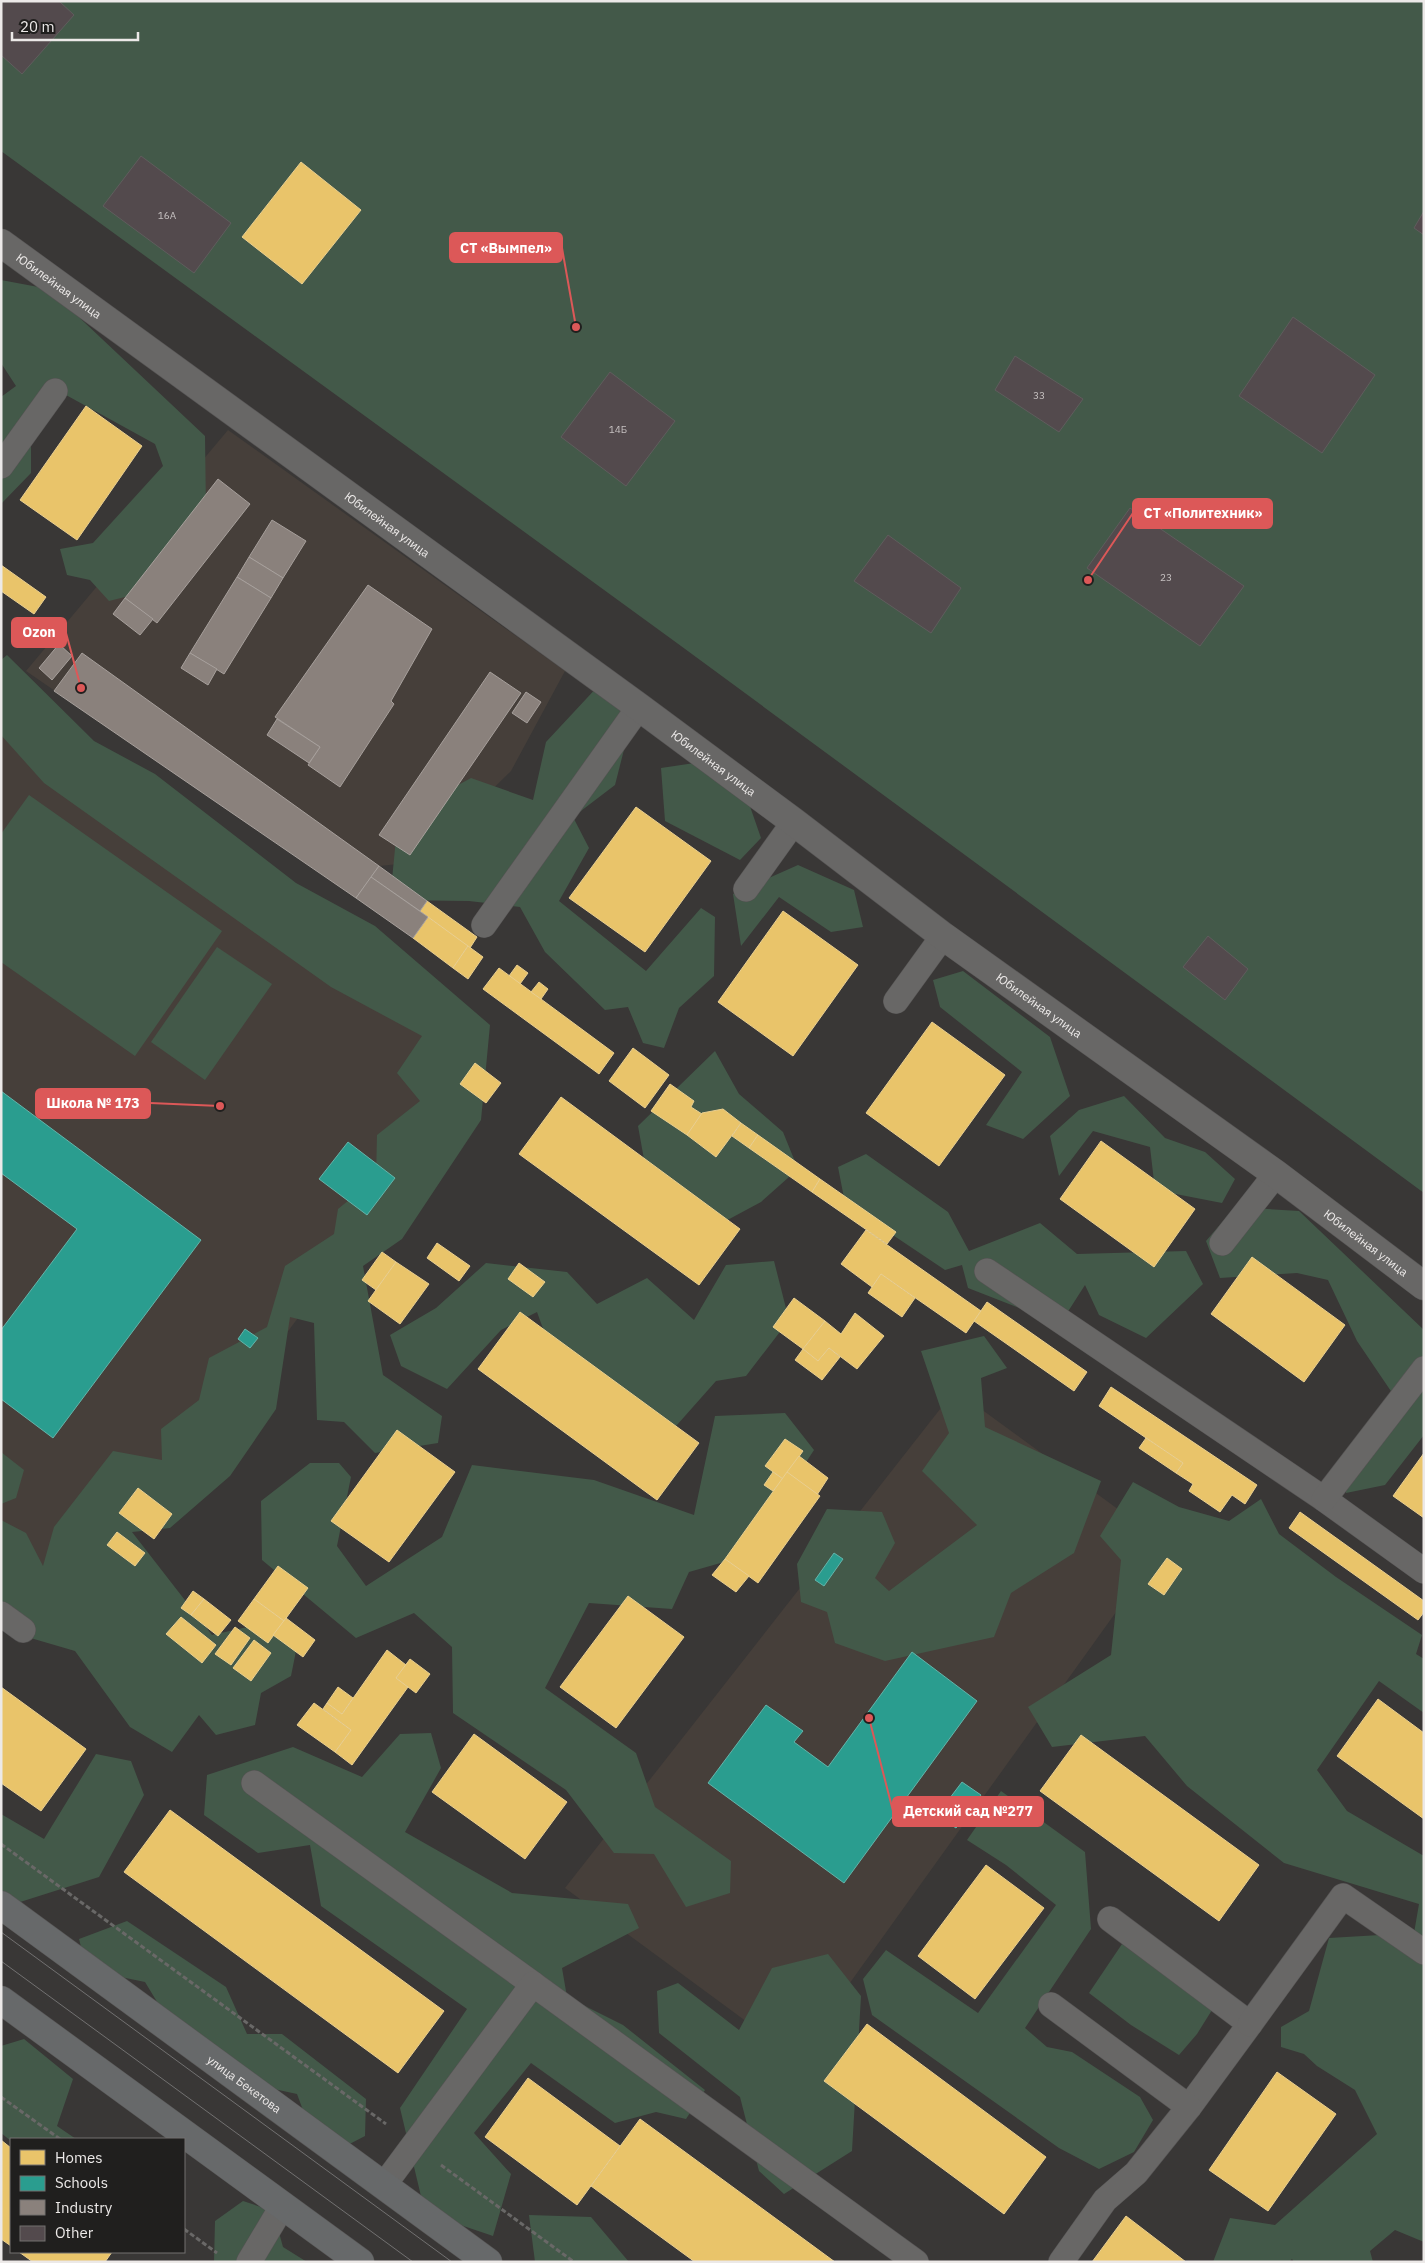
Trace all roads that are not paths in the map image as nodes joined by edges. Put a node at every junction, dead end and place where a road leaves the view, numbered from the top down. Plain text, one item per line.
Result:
1 (1, 243) edge
2 (55, 391) dead end
3 (1, 466) edge
4 (639, 707) junction
5 (794, 822) junction
6 (746, 889) dead end
7 (484, 925) dead end
8 (943, 936) junction
9 (896, 1001) dead end
10 (1276, 1174) junction
11 (1222, 1243) dead end
12 (987, 1270) dead end
13 (1424, 1286) edge
14 (1424, 1369) edge
15 (1324, 1499) junction
16 (1424, 1571) edge
17 (1, 1614) edge
18 (23, 1630) dead end
19 (254, 1783) dead end
20 (1, 1905) edge
21 (1110, 1919) dead end
22 (1424, 1952) edge
23 (533, 1984) junction
24 (1, 2000) edge
25 (1051, 2006) dead end
26 (1250, 2024) junction
27 (1189, 2107) junction
28 (384, 2185) junction
29 (283, 2205) junction
30 (249, 2262) edge
31 (360, 2262) edge
32 (488, 2262) edge
33 (916, 2262) edge
34 (1061, 2262) edge

1 - 4 street, Юбилейная улица
2 - 3 lane
4 - 5 street, Юбилейная улица
4 - 7 lane
5 - 6 lane
5 - 8 street, Юбилейная улица
8 - 9 lane
8 - 10 street, Юбилейная улица
10 - 11 lane
10 - 13 street, Юбилейная улица
12 - 15 lane
14 - 15 lane
15 - 16 lane
17 - 18 lane
19 - 23 lane
20 - 28 main road, улица Бекетова
21 - 26 lane
22 - 26 lane
23 - 28 lane
23 - 33 lane
24 - 29 main road
25 - 27 lane
26 - 27 lane
27 - 34 lane
28 - 32 main road, улица Бекетова
29 - 30 lane
29 - 31 main road

